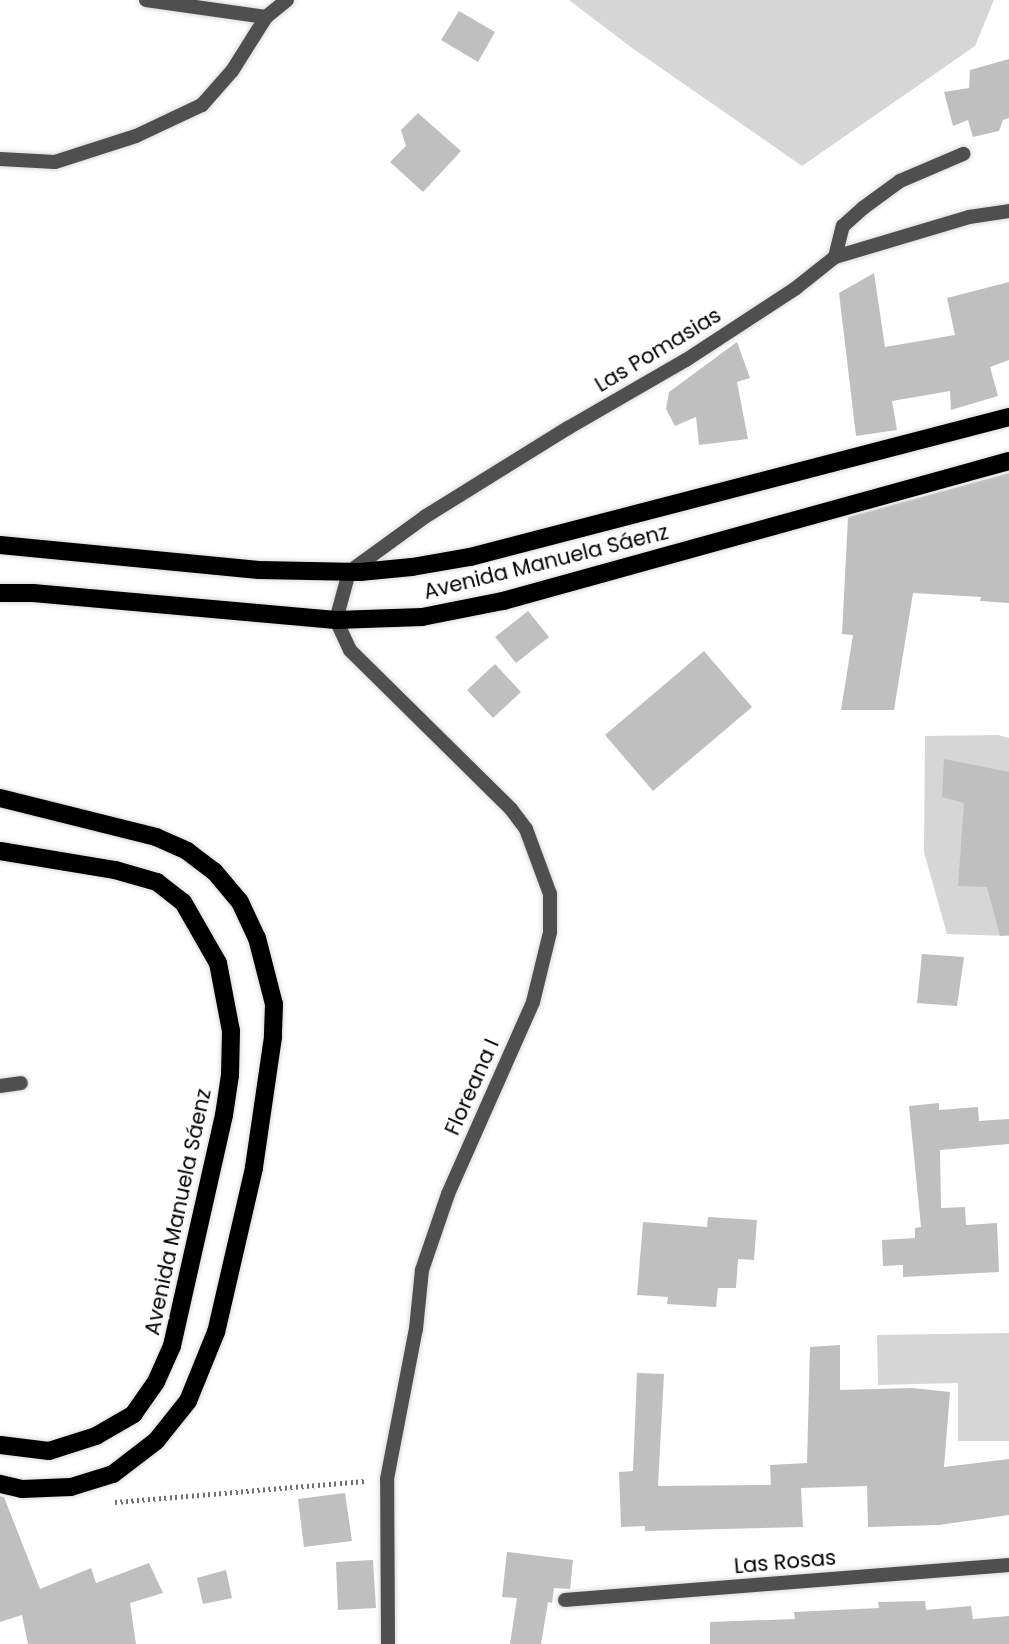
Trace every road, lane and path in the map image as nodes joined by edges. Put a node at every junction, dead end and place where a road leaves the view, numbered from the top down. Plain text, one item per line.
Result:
1 (146, 0) edge
2 (287, 0) edge
3 (266, 18) junction
4 (963, 154) dead end
5 (0, 159) edge
6 (1009, 211) edge
7 (835, 257) junction
8 (1009, 417) edge
9 (1009, 461) edge
10 (0, 545) edge
11 (349, 572) junction
12 (0, 593) edge
13 (336, 620) junction
14 (0, 798) edge
15 (0, 851) edge
16 (21, 1083) dead end
17 (0, 1086) edge
18 (0, 1445) edge
19 (387, 1479) junction
20 (0, 1485) edge
21 (109, 1502) dead end
22 (1009, 1565) edge
23 (565, 1600) dead end
24 (388, 1644) edge

1 - 3 street
2 - 3 street
3 - 5 street
4 - 7 street
6 - 7 street, Las Pomasias
7 - 11 street, Las Pomasias
8 - 11 main road, Avenida Manuela Sáenz
9 - 13 main road, Avenida Manuela Sáenz
10 - 11 main road, Avenida Manuela Sáenz
11 - 13 street
12 - 13 main road, Avenida Manuela Sáenz
13 - 19 street, Floreana I
14 - 20 main road
15 - 18 main road, Avenida Manuela Sáenz
16 - 17 street
19 - 21 path
19 - 24 street, Floreana I
22 - 23 street, Las Rosas

